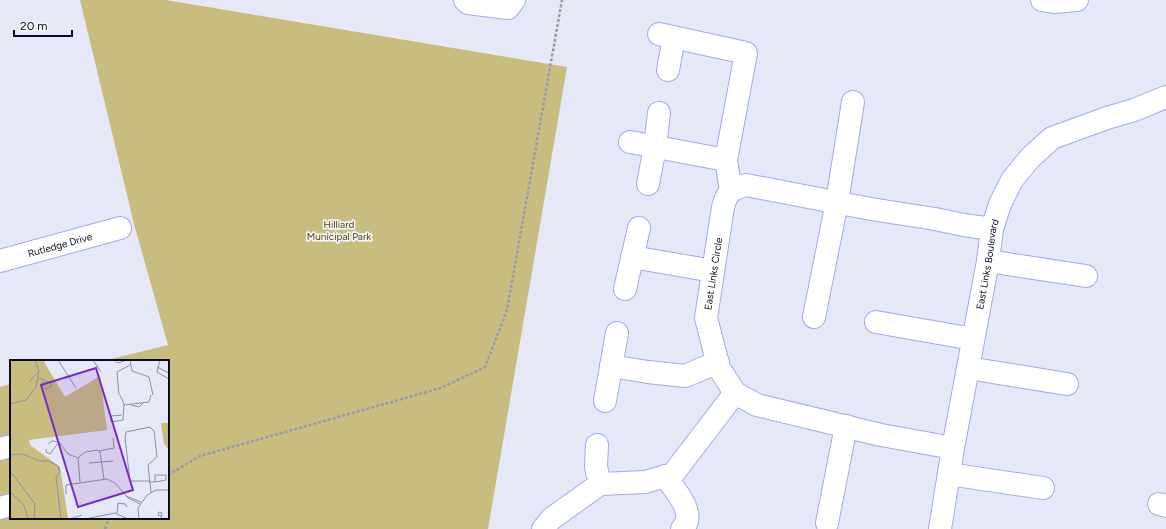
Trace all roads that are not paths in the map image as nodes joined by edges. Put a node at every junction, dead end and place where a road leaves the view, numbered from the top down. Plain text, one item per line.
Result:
1 (465, 0) edge
2 (514, 0) edge
3 (1042, 0) edge
4 (1077, 0) edge
5 (668, 70) dead end
6 (1166, 97) edge
7 (853, 102) dead end
8 (659, 113) dead end
9 (630, 142) dead end
10 (655, 147) junction
11 (726, 160) junction
12 (648, 184) dead end
13 (731, 192) junction
14 (837, 202) junction
15 (120, 228) dead end
16 (639, 228) dead end
17 (992, 229) junction
18 (632, 257) junction
19 (988, 260) junction
20 (0, 261) edge
21 (713, 271) junction
22 (1086, 276) dead end
23 (625, 289) dead end
24 (814, 317) dead end
25 (876, 322) dead end
26 (618, 333) dead end
27 (973, 339) junction
28 (718, 362) junction
29 (611, 366) junction
30 (968, 368) junction
31 (1066, 384) dead end
32 (735, 392) junction
33 (605, 401) dead end
34 (846, 426) junction
35 (596, 445) dead end
36 (10, 446) edge
37 (953, 448) junction
38 (0, 449) edge
39 (949, 474) junction
40 (665, 476) junction
41 (600, 484) junction
42 (1043, 488) dead end
43 (10, 505) edge
44 (0, 508) edge
45 (827, 523) dead end
46 (549, 527) edge
47 (682, 529) edge
48 (940, 529) edge

1 - 2 street
3 - 4 street
5 - 11 street
6 - 17 street, East Links Boulevard
7 - 14 street
8 - 10 street
9 - 10 street
10 - 11 street
10 - 12 street
11 - 13 street
13 - 14 street
13 - 21 street, East Links Circle
14 - 17 street
14 - 24 street
15 - 20 street, Rutledge Drive
16 - 18 street
17 - 19 street, East Links Boulevard
18 - 21 street
18 - 23 street
19 - 22 street
19 - 27 street, East Links Boulevard
21 - 28 street, East Links Circle
25 - 27 street
26 - 29 street
27 - 30 street, East Links Boulevard
28 - 29 street
28 - 32 street, East Links Circle
29 - 33 street
30 - 31 street
30 - 37 street, East Links Boulevard
32 - 34 street, East Links Circle
32 - 40 street
34 - 37 street, East Links Circle
34 - 45 street
35 - 41 street
36 - 38 street
37 - 39 street, East Links Boulevard
39 - 42 street
39 - 48 street, East Links Boulevard
40 - 41 street
40 - 47 street
41 - 46 street
43 - 44 street

